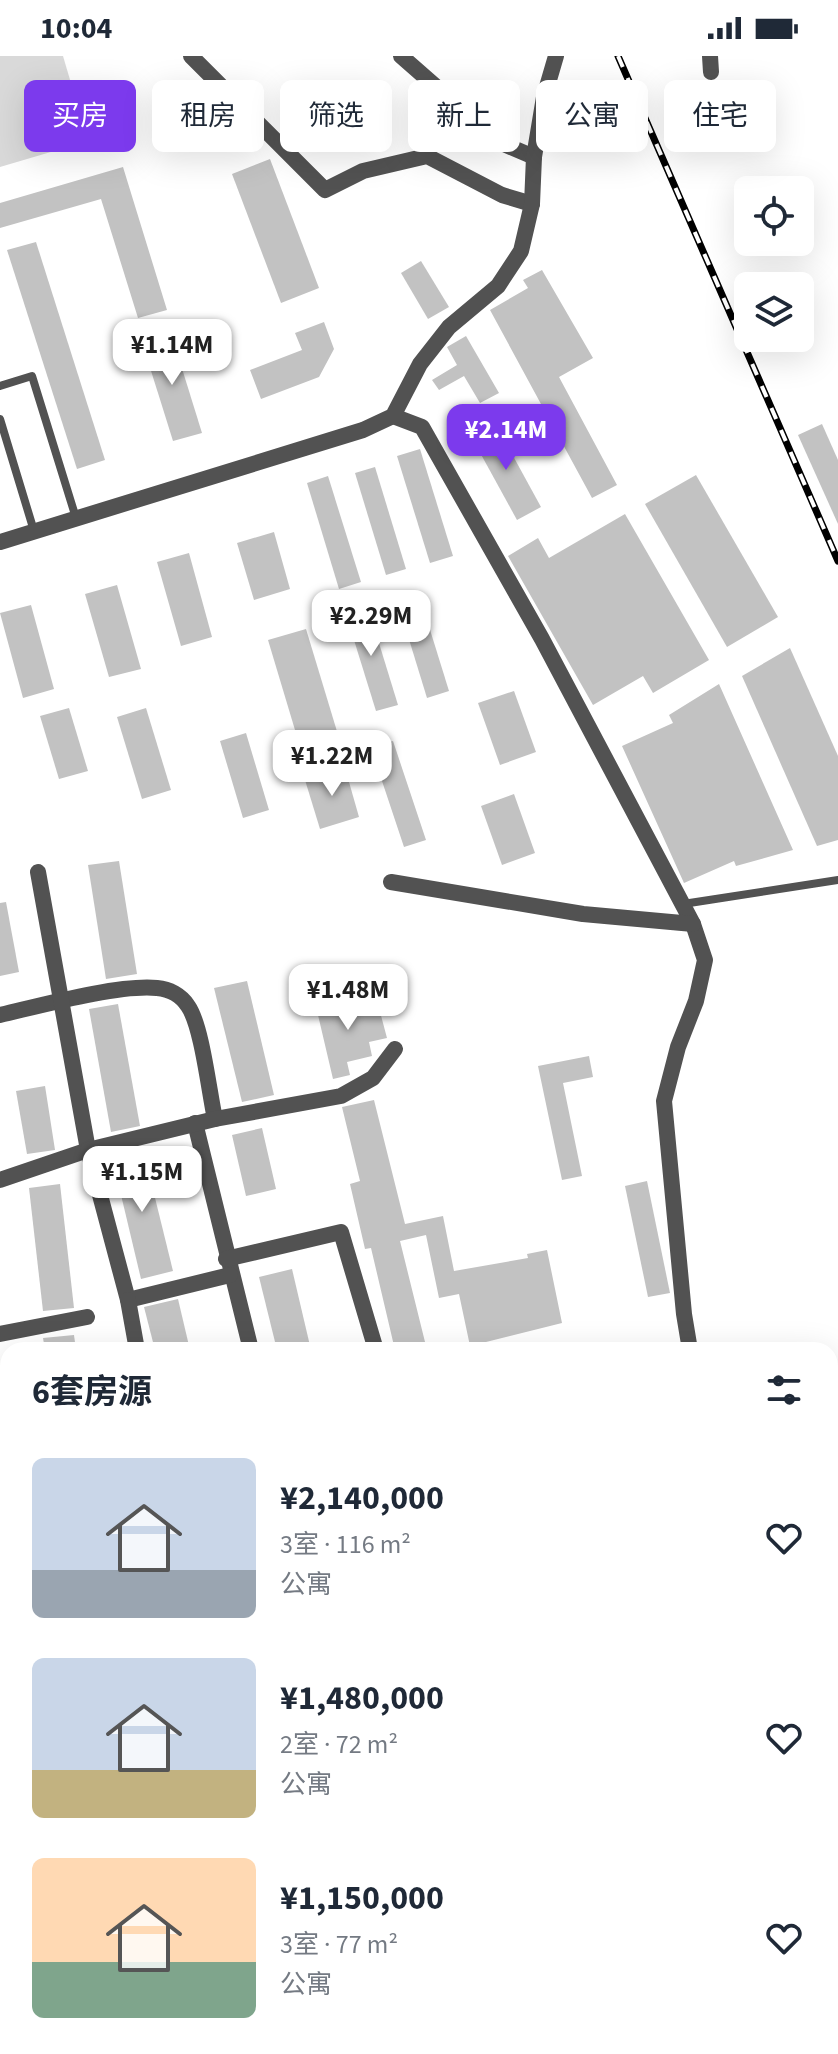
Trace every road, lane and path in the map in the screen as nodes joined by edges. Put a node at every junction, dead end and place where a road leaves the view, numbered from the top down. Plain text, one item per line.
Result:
1 (191, 56) edge
2 (401, 56) edge
3 (554, 57) edge
4 (534, 157) junction
5 (532, 204) junction
6 (0, 386) edge
7 (393, 416) junction
8 (0, 419) edge
9 (76, 518) junction
10 (34, 531) junction
11 (0, 542) edge
12 (38, 872) dead end
13 (838, 880) edge
14 (391, 882) dead end
15 (683, 904) junction
16 (693, 924) junction
17 (61, 1001) junction
18 (0, 1015) edge
19 (395, 1049) dead end
20 (215, 1119) junction
21 (195, 1123) junction
22 (88, 1150) junction
23 (0, 1180) edge
24 (228, 1267) junction
25 (128, 1300) junction
26 (87, 1317) dead end
27 (0, 1334) edge
28 (136, 1342) edge
29 (249, 1342) edge
30 (374, 1342) edge
31 (689, 1342) edge

1 - 5 street
2 - 4 street
3 - 4 street
4 - 5 street
5 - 7 street
6 - 9 lane
7 - 9 street
7 - 15 street
8 - 10 lane
9 - 10 street
10 - 11 street
12 - 17 street
13 - 15 lane
14 - 16 street
15 - 16 street
16 - 31 street
17 - 18 street
17 - 20 street
17 - 22 street
19 - 20 street
20 - 21 street
21 - 22 street
21 - 24 street
22 - 23 street
22 - 25 street
24 - 25 street
24 - 29 street
24 - 30 street
25 - 28 street
26 - 27 street

